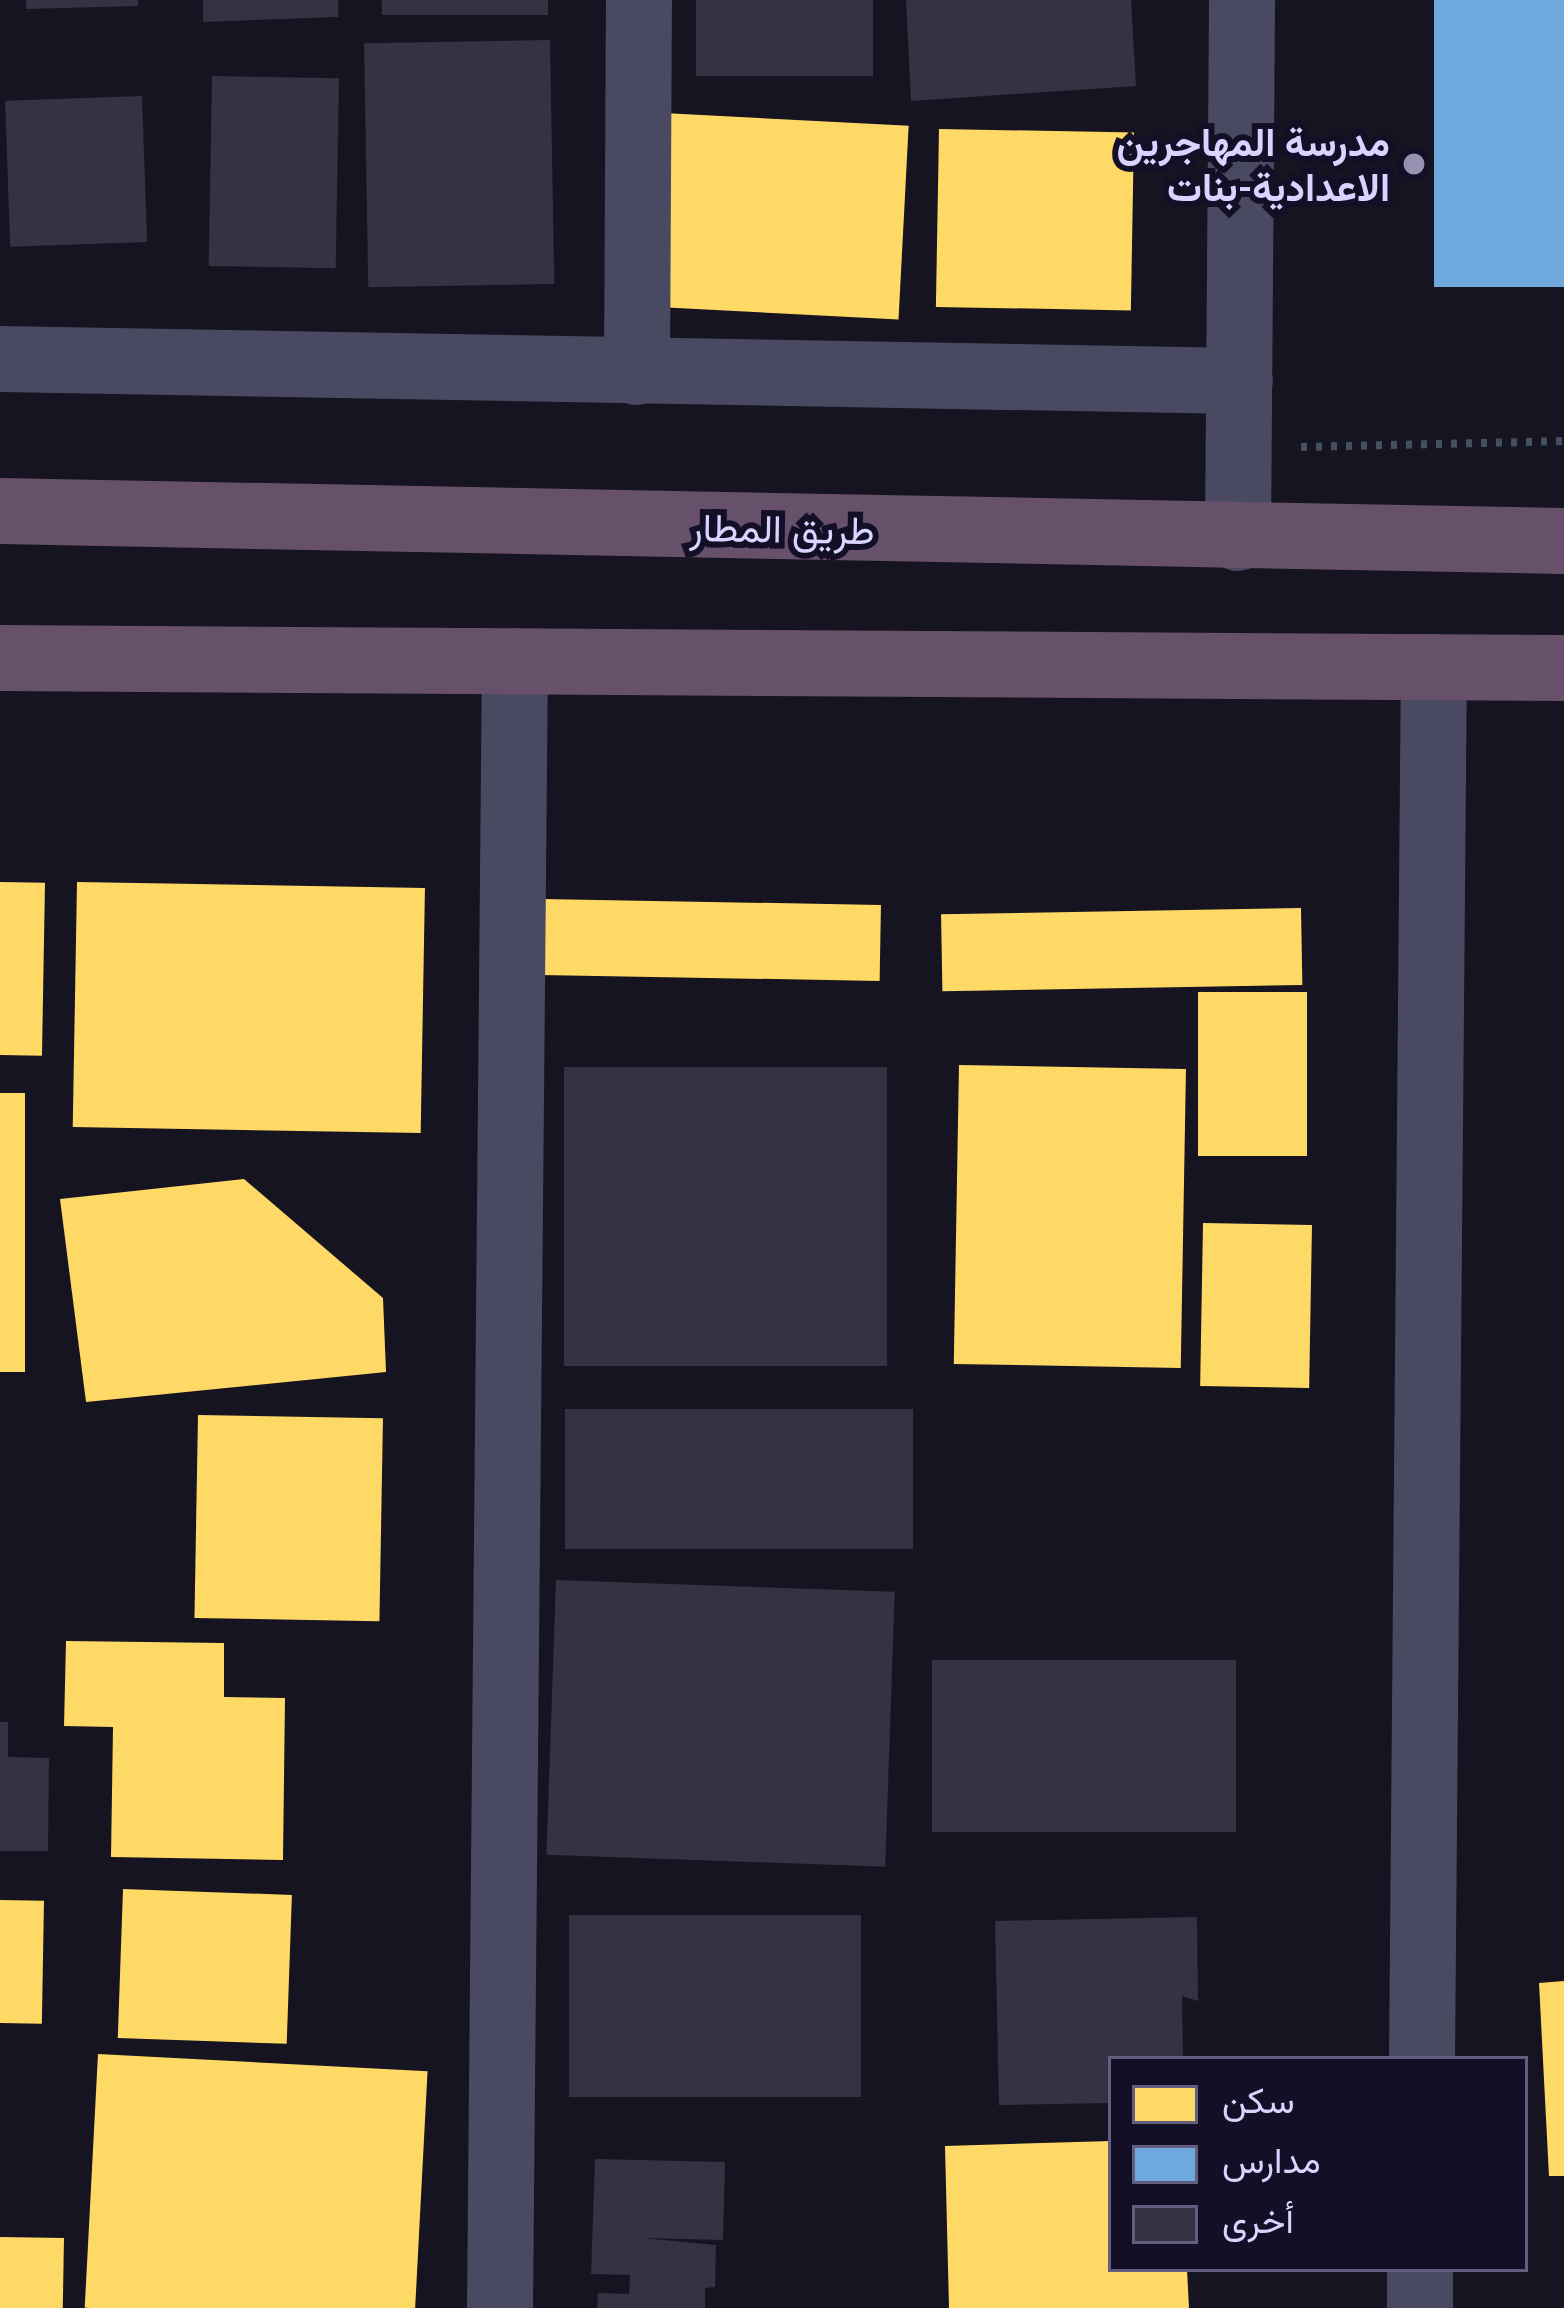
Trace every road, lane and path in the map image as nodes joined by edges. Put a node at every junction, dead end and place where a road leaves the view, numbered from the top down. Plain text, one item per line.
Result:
1 (639, 0) edge
2 (1242, 0) edge
3 (0, 359) edge
4 (637, 372) junction
5 (1240, 381) junction
6 (1564, 441) edge
7 (1240, 449) junction
8 (0, 512) edge
9 (1238, 538) junction
10 (1564, 541) edge
11 (0, 658) edge
12 (514, 661) junction
13 (1434, 667) junction
14 (1564, 668) edge
15 (1422, 2056) edge
16 (1420, 2272) edge
17 (500, 2308) edge
18 (1420, 2308) edge

1 - 4 street
2 - 5 street
3 - 4 street
4 - 5 street
5 - 7 street
6 - 7 path
7 - 9 street
8 - 9 highway, طريق المطار
9 - 10 highway, طريق المطار
11 - 12 highway
12 - 13 highway
12 - 17 street
13 - 14 highway
13 - 15 street
16 - 18 street

